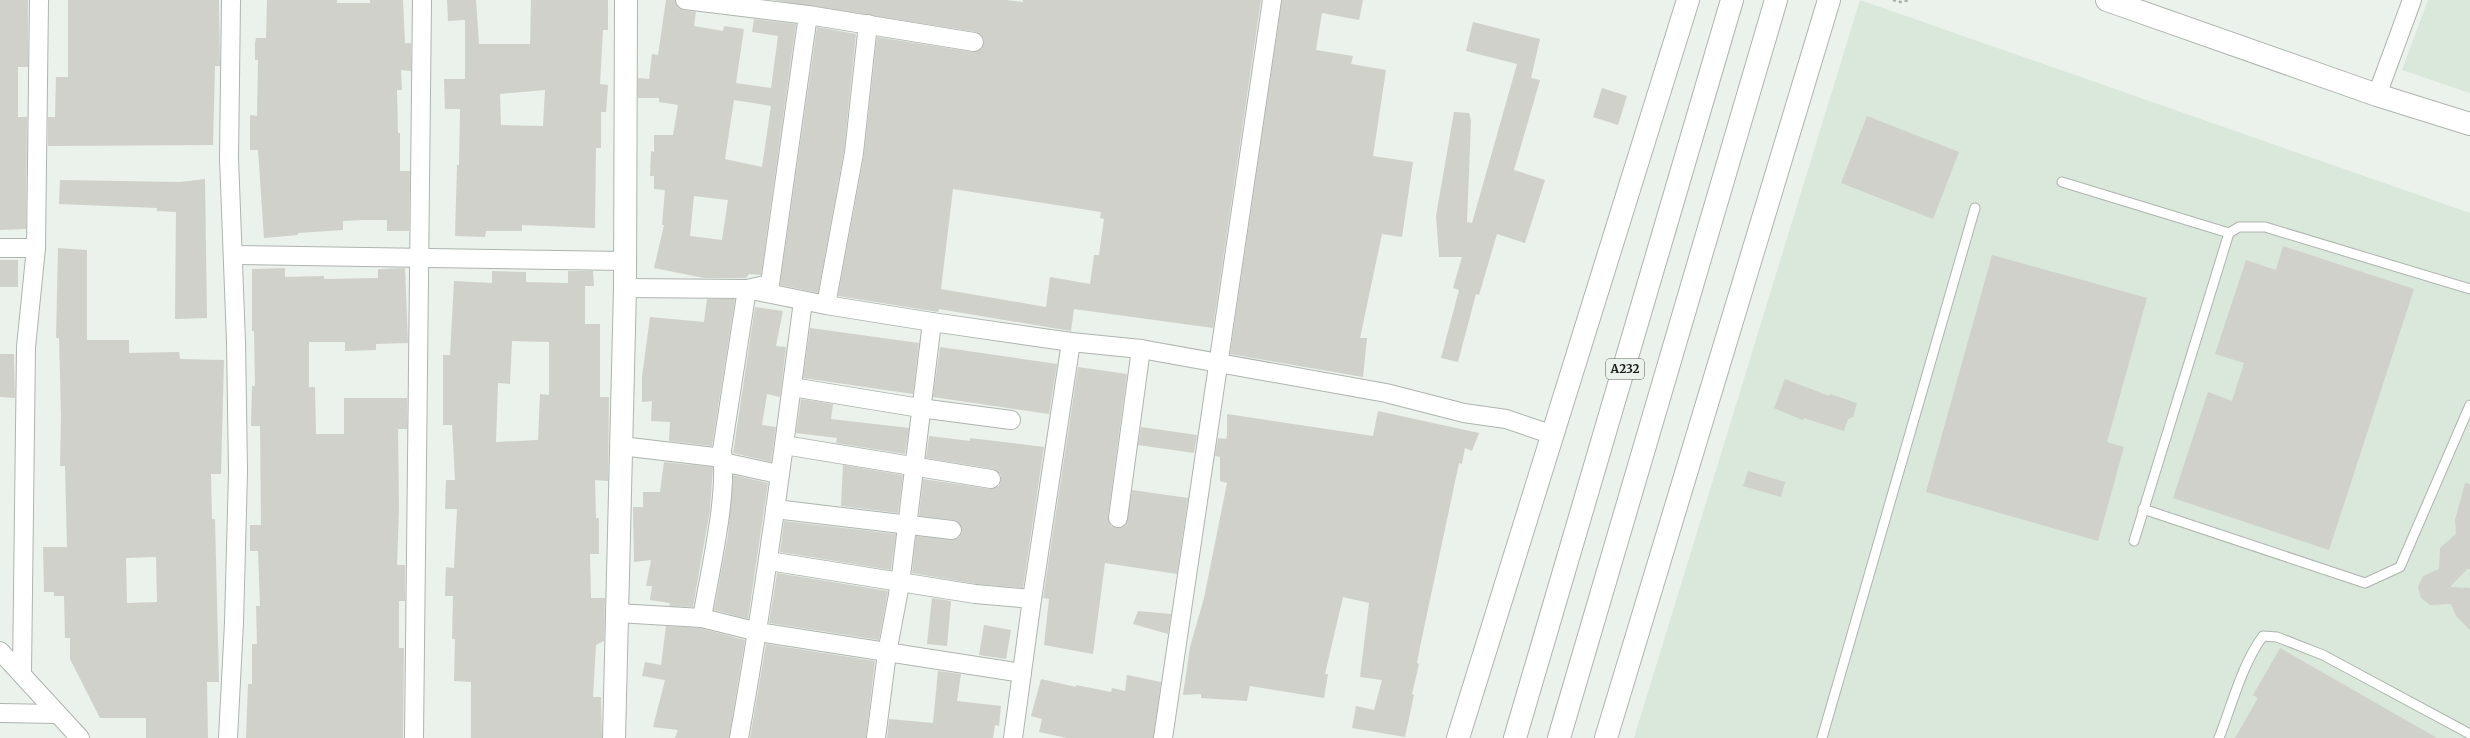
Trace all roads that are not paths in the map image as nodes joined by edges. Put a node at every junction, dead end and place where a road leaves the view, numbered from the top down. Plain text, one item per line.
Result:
1 (39, 0) edge
2 (231, 0) edge
3 (422, 0) edge
4 (626, 0) edge
5 (685, 0) edge
6 (1272, 0) edge
7 (1688, 0) edge
8 (1732, 0) edge
9 (1776, 0) edge
10 (1829, 0) edge
11 (2107, 0) edge
12 (2412, 0) edge
13 (808, 15) junction
14 (868, 24) junction
15 (974, 42) dead end
16 (2378, 95) junction
17 (2470, 124) edge
18 (2062, 182) dead end
19 (1975, 208) dead end
20 (2229, 233) junction
21 (0, 248) edge
22 (36, 248) junction
23 (233, 255) junction
24 (419, 257) junction
25 (625, 261) junction
26 (625, 288) junction
27 (747, 289) junction
28 (2470, 289) edge
29 (803, 301) junction
30 (826, 305) junction
31 (932, 322) junction
32 (1071, 342) junction
33 (1141, 349) junction
34 (1220, 364) junction
35 (792, 388) junction
36 (2470, 405) edge
37 (920, 408) junction
38 (1011, 420) dead end
39 (1553, 435) junction
40 (784, 445) junction
41 (621, 446) junction
42 (723, 460) junction
43 (914, 467) junction
44 (778, 474) junction
45 (991, 479) dead end
46 (775, 509) junction
47 (2144, 509) junction
48 (1118, 518) dead end
49 (906, 525) junction
50 (952, 530) dead end
51 (2134, 541) dead end
52 (769, 561) junction
53 (900, 584) junction
54 (1032, 599) junction
55 (617, 613) junction
56 (702, 618) junction
57 (758, 632) junction
58 (0, 651) edge
59 (887, 653) junction
60 (1022, 673) junction
61 (22, 674) junction
62 (0, 713) edge
63 (57, 714) junction
64 (2470, 734) edge
65 (80, 738) edge
66 (228, 738) edge
67 (414, 738) edge
68 (614, 738) edge
69 (739, 738) edge
70 (876, 738) edge
71 (1013, 738) edge
72 (1163, 738) edge
73 (1458, 738) edge
74 (1515, 738) edge
75 (1559, 738) edge
76 (1606, 738) edge
77 (1822, 738) edge
78 (2219, 738) edge

1 - 22 street
2 - 23 street
3 - 24 street
4 - 25 main road
5 - 13 street
6 - 34 street
7 - 39 main road
8 - 74 main road, A232
9 - 75 main road
10 - 76 main road
11 - 16 main road
12 - 16 street
13 - 14 street
13 - 27 street
14 - 15 street
14 - 30 street
16 - 17 main road
18 - 20 lane
19 - 77 lane
20 - 28 lane
20 - 47 lane
21 - 22 street
22 - 61 street
23 - 24 street
23 - 66 street
24 - 25 street
24 - 67 street
25 - 26 main road
26 - 27 street
26 - 41 main road
27 - 29 street
27 - 42 street
29 - 30 street
29 - 35 street
30 - 31 street
31 - 32 street
31 - 37 street
32 - 33 street
32 - 54 street
33 - 34 street
33 - 48 street
34 - 39 street
34 - 72 street
35 - 37 street
35 - 40 street
36 - 47 lane
37 - 38 street
37 - 43 street
39 - 73 main road
40 - 43 street
40 - 44 street
41 - 42 street
41 - 55 main road
42 - 44 street
42 - 56 street
43 - 45 street
43 - 49 street
44 - 46 street
46 - 49 street
46 - 52 street
47 - 51 lane
49 - 50 street
49 - 53 street
52 - 53 street
52 - 57 street
53 - 54 street
53 - 59 street
54 - 60 street
55 - 56 street
55 - 68 main road
56 - 57 street
57 - 59 street
57 - 69 street
58 - 61 street
59 - 60 street
59 - 70 street
60 - 71 street
61 - 63 street
62 - 63 street
63 - 65 street
64 - 78 lane

